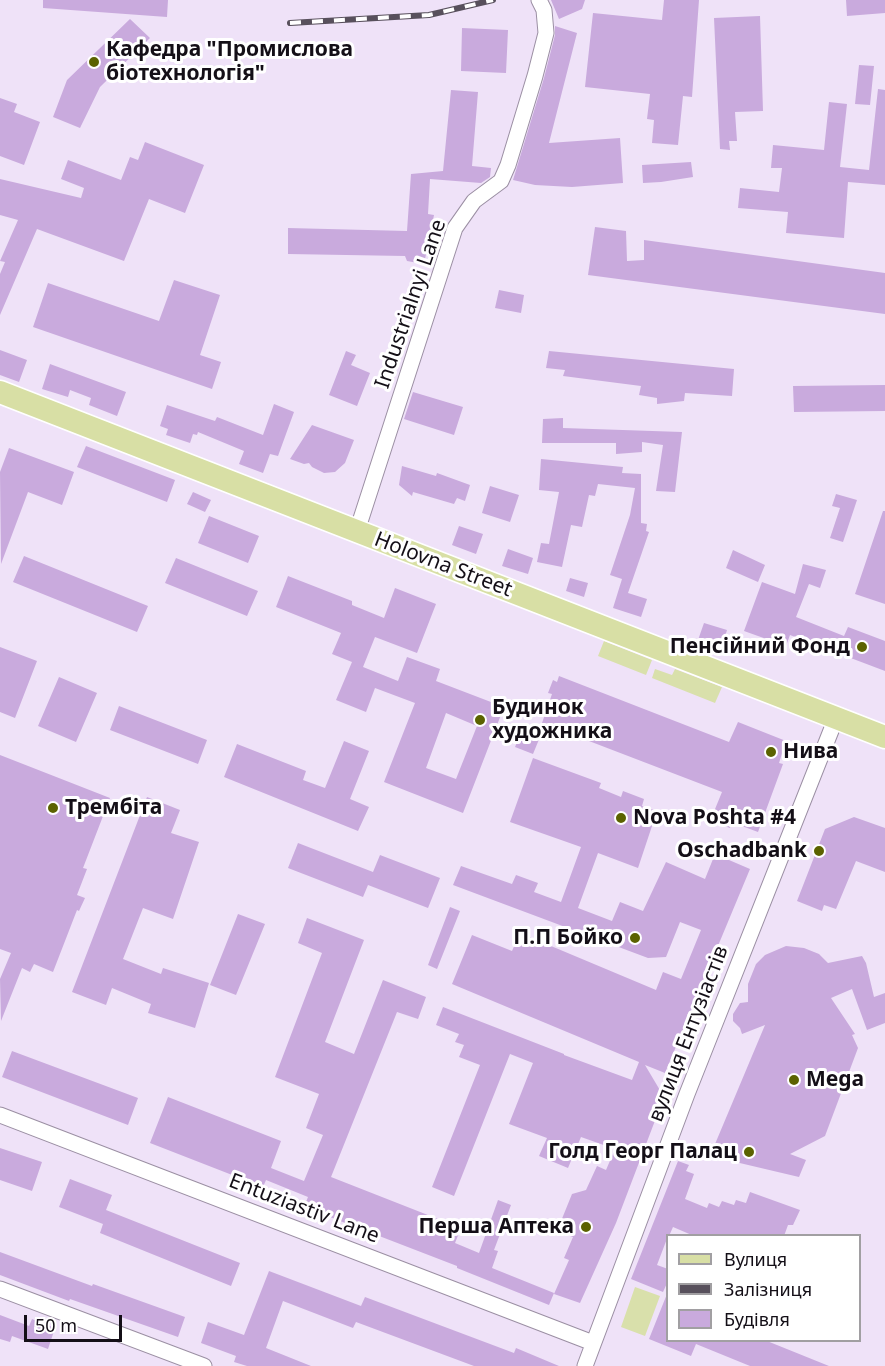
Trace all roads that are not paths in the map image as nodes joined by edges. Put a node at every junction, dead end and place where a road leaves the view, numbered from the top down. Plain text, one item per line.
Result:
1 (539, 0) edge
2 (0, 392) edge
3 (357, 531) junction
4 (836, 718) junction
5 (885, 737) edge
6 (0, 1115) edge
7 (0, 1289) edge
8 (593, 1343) junction
9 (204, 1366) edge
10 (585, 1366) edge

1 - 3 street, Industrialnyi Lane
2 - 3 main road, Holovna Street
3 - 4 main road, Holovna Street
4 - 5 main road, Holovna Street
4 - 8 street, вулиця Ентузіастів
6 - 8 street, Entuziastiv Lane
7 - 9 street
8 - 10 street, вулиця Ентузіастів

